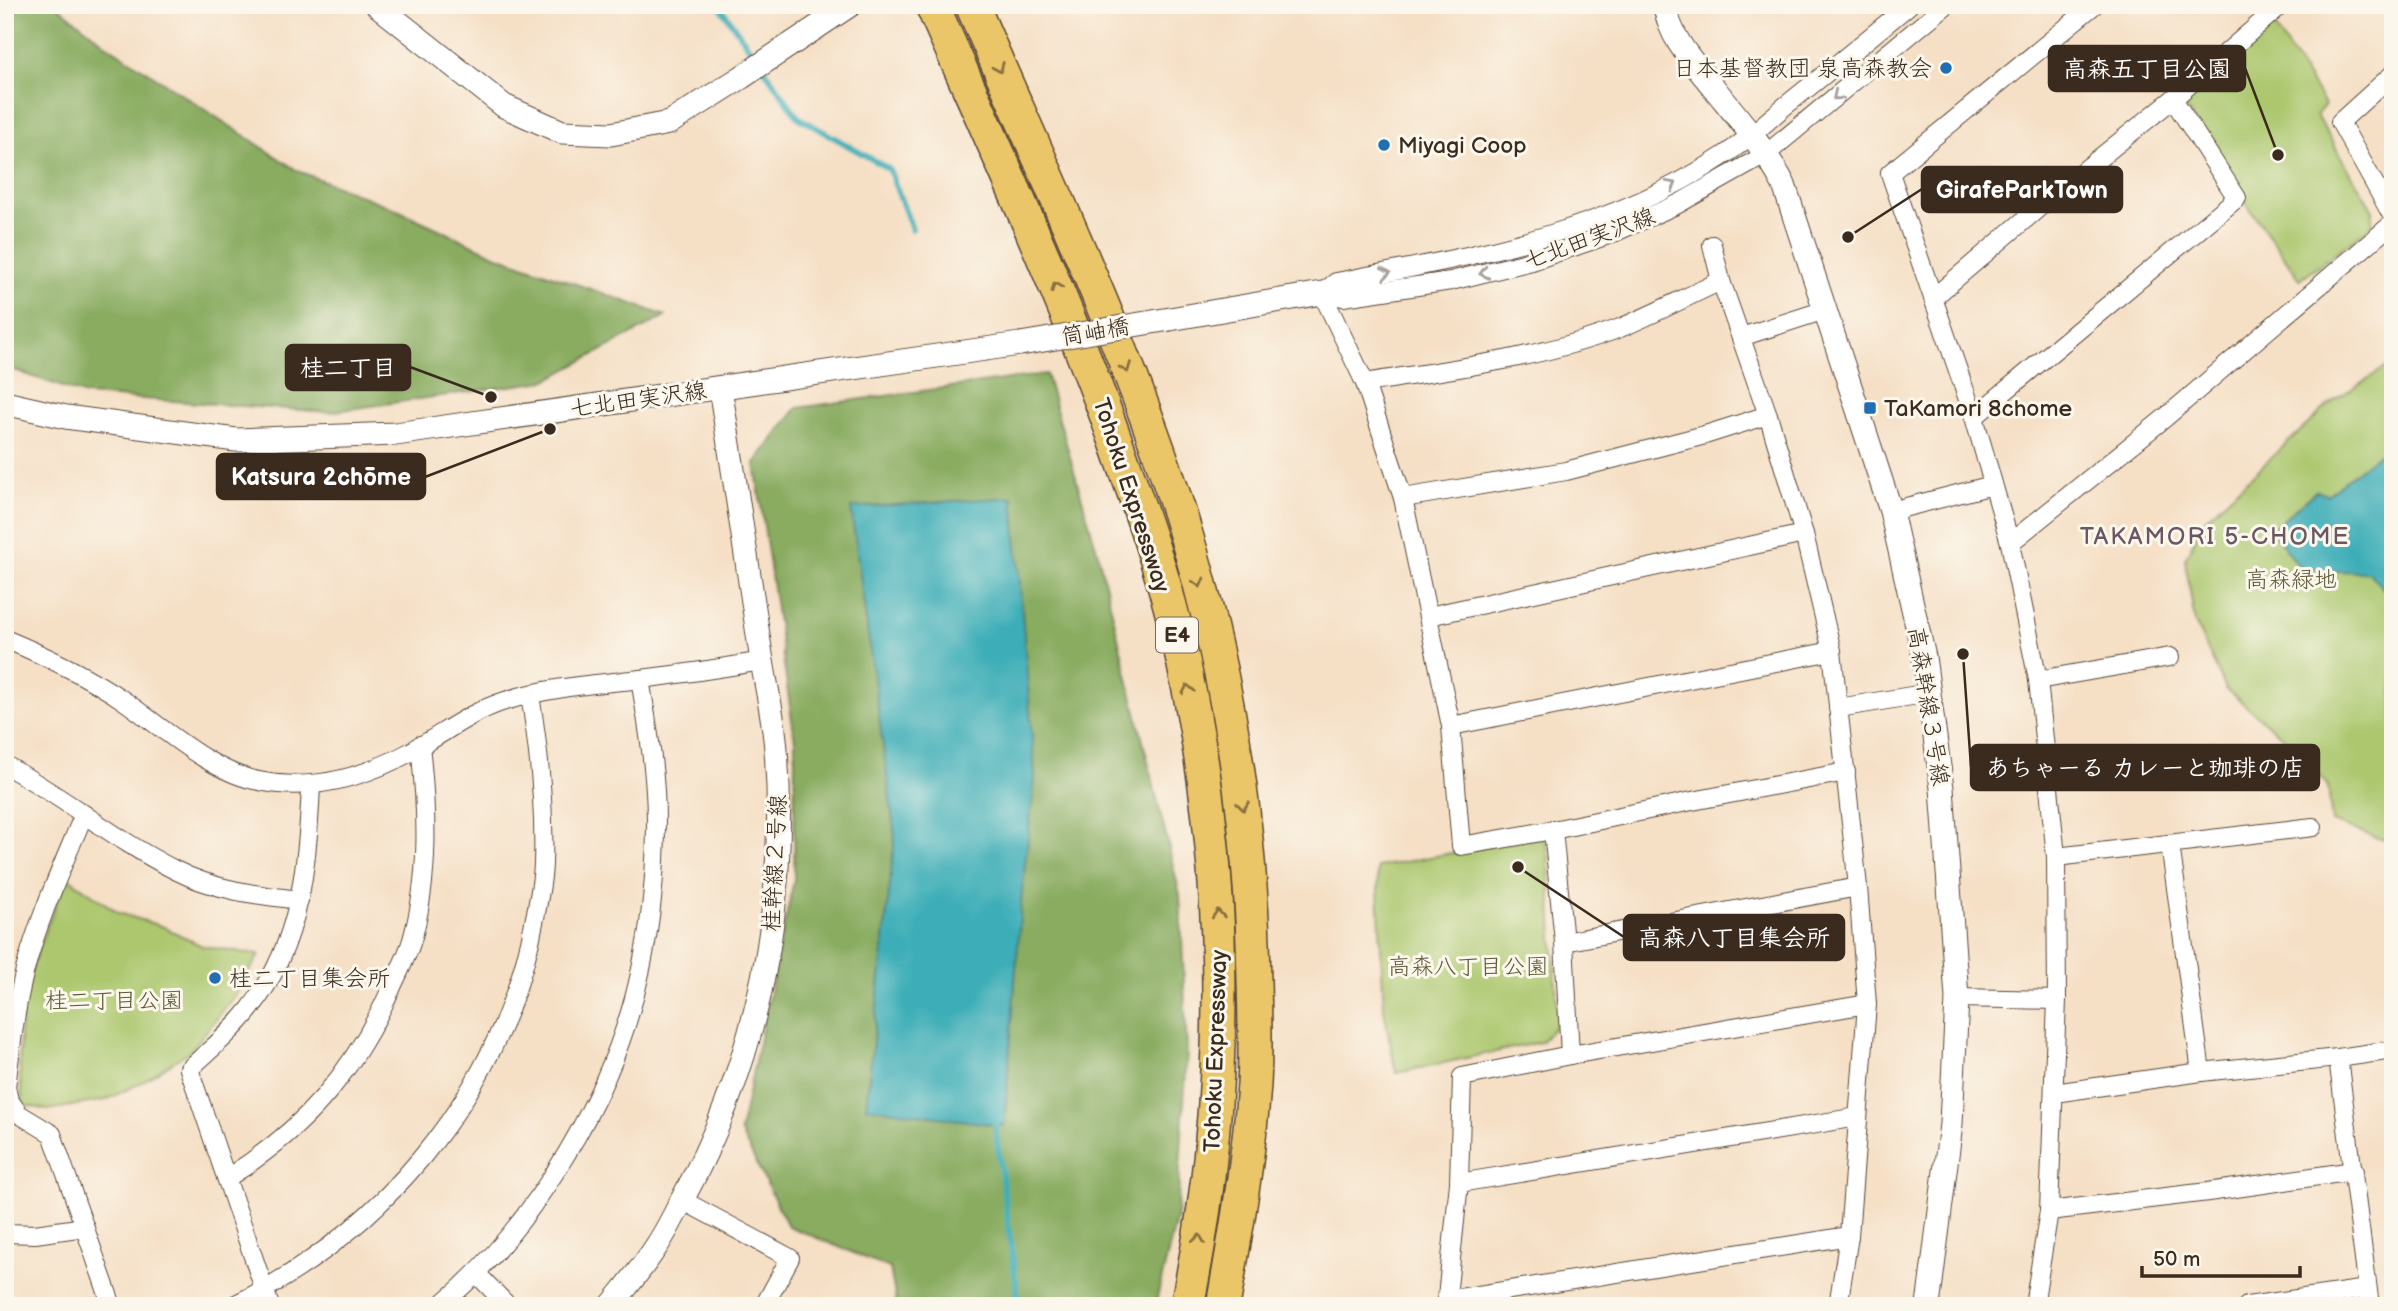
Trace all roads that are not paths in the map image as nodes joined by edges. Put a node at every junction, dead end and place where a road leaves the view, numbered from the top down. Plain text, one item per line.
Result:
1 (377, 5) edge
2 (850, 5) edge
3 (932, 5) edge
4 (972, 5) edge
5 (1665, 5) edge
6 (1909, 5) edge
7 (1946, 5) edge
8 (2094, 5) edge
9 (2273, 8) edge
10 (2393, 75) edge
11 (2173, 99) junction
12 (1750, 135) junction
13 (1765, 155) junction
14 (2393, 217) edge
15 (2393, 223) edge
16 (1712, 246) dead end
17 (1721, 281) junction
18 (1322, 293) junction
19 (1933, 298) junction
20 (1825, 310) junction
21 (1170, 319) joint
22 (1741, 337) junction
23 (1020, 344) joint
24 (1364, 383) junction
25 (720, 388) junction
26 (5, 403) edge
27 (1768, 415) junction
28 (1974, 417) junction
29 (1993, 485) junction
30 (1403, 498) junction
31 (1891, 511) junction
32 (1804, 534) junction
33 (2010, 543) junction
34 (1429, 616) junction
35 (5, 639) edge
36 (1832, 651) junction
37 (2171, 657) dead end
38 (762, 661) junction
39 (640, 679) junction
40 (2038, 680) junction
41 (1930, 693) junction
42 (530, 695) junction
43 (1838, 708) junction
44 (1451, 726) junction
45 (420, 745) junction
46 (5, 765) edge
47 (1846, 772) junction
48 (311, 784) junction
49 (84, 814) junction
50 (2313, 827) dead end
51 (1553, 830) junction
52 (2169, 844) junction
53 (2056, 857) junction
54 (1858, 887) junction
55 (299, 900) junction
56 (1564, 942) junction
57 (1956, 998) junction
58 (2057, 1000) junction
59 (1867, 1004) junction
60 (2393, 1050) edge
61 (1570, 1055) junction
62 (2338, 1058) junction
63 (2201, 1072) junction
64 (2053, 1093) junction
65 (12, 1114) edge
66 (1858, 1117) junction
67 (2354, 1171) junction
68 (227, 1178) junction
69 (1459, 1183) junction
70 (682, 1200) junction
71 (2049, 1211) junction
72 (85, 1227) junction
73 (5, 1233) edge
74 (1849, 1236) junction
75 (476, 1273) junction
76 (2368, 1297) edge
77 (267, 1298) edge
78 (1447, 1303) edge
79 (112, 1306) edge
80 (232, 1306) edge
81 (440, 1306) edge
82 (508, 1306) edge
83 (611, 1306) edge
84 (764, 1306) edge
85 (1187, 1306) edge
86 (1223, 1306) edge
87 (1838, 1306) edge
88 (1928, 1306) edge
89 (2034, 1306) edge
90 (2247, 1306) edge

1 - 2 street
85 -> 3 highway, Tohoku Expressway / E4
4 -> 86 highway, Tohoku Expressway / E4
5 - 12 street, 高森幹線３号線
6 - 12 street
7 -> 13 street, 七北田実沢線
8 - 19 street
9 - 11 street
10 - 14 street
11 - 19 street
11 - 28 street
12 - 13 street, 高森幹線３号線
18 -> 12 street
13 -> 18 street, 七北田実沢線
13 - 20 street, 高森幹線３号線
15 - 33 street
16 - 17 street
17 - 22 street
17 - 24 street
18 - 21 street, 七北田実沢線
18 - 24 street
19 - 28 street
20 - 22 street
20 - 31 street, 高森幹線３号線
21 - 23 street, 筒岫橋, bridge
22 - 27 street
23 - 25 street, 七北田実沢線
24 - 30 street
25 - 26 street, 七北田実沢線
25 - 38 street, 桂幹線２号線
27 - 30 street
27 - 32 street
28 - 29 street
29 - 31 street
29 - 33 street
30 - 34 street
31 - 41 street, 高森幹線３号線
32 - 34 street
32 - 36 street
33 - 40 street
34 - 44 street
35 - 48 street
36 - 43 street
36 - 44 street
37 - 40 street
38 - 39 street
38 - 70 street, 桂幹線２号線
39 - 42 street
39 - 75 street
40 - 53 street
41 - 43 street
41 - 57 street, 高森幹線３号線
42 - 45 street
42 - 77 street
43 - 47 street
44 - 51 street
45 - 48 street
45 - 68 street
46 - 49 street
47 - 51 street
47 - 54 street
48 - 55 street
49 - 55 street
49 - 65 street
50 - 52 street
51 - 56 street
52 - 53 street
52 - 63 street
53 - 58 street
54 - 56 street
54 - 59 street
55 - 68 street
56 - 61 street
57 - 58 street
57 - 88 street, 高森幹線３号線
58 - 64 street
59 - 61 street
59 - 66 street
60 - 62 street
61 - 69 street
62 - 63 street
62 - 67 street
63 - 64 street
64 - 71 street
65 - 72 street
66 - 69 street
66 - 74 street
67 - 71 street
67 - 76 street
68 - 77 street
69 - 78 street
70 - 83 street, 桂幹線２号線
70 - 84 street
71 - 89 street
72 - 73 street
72 - 79 street
74 - 78 street
74 - 87 street
75 - 81 street
75 - 82 street
76 - 90 street
77 - 80 street

